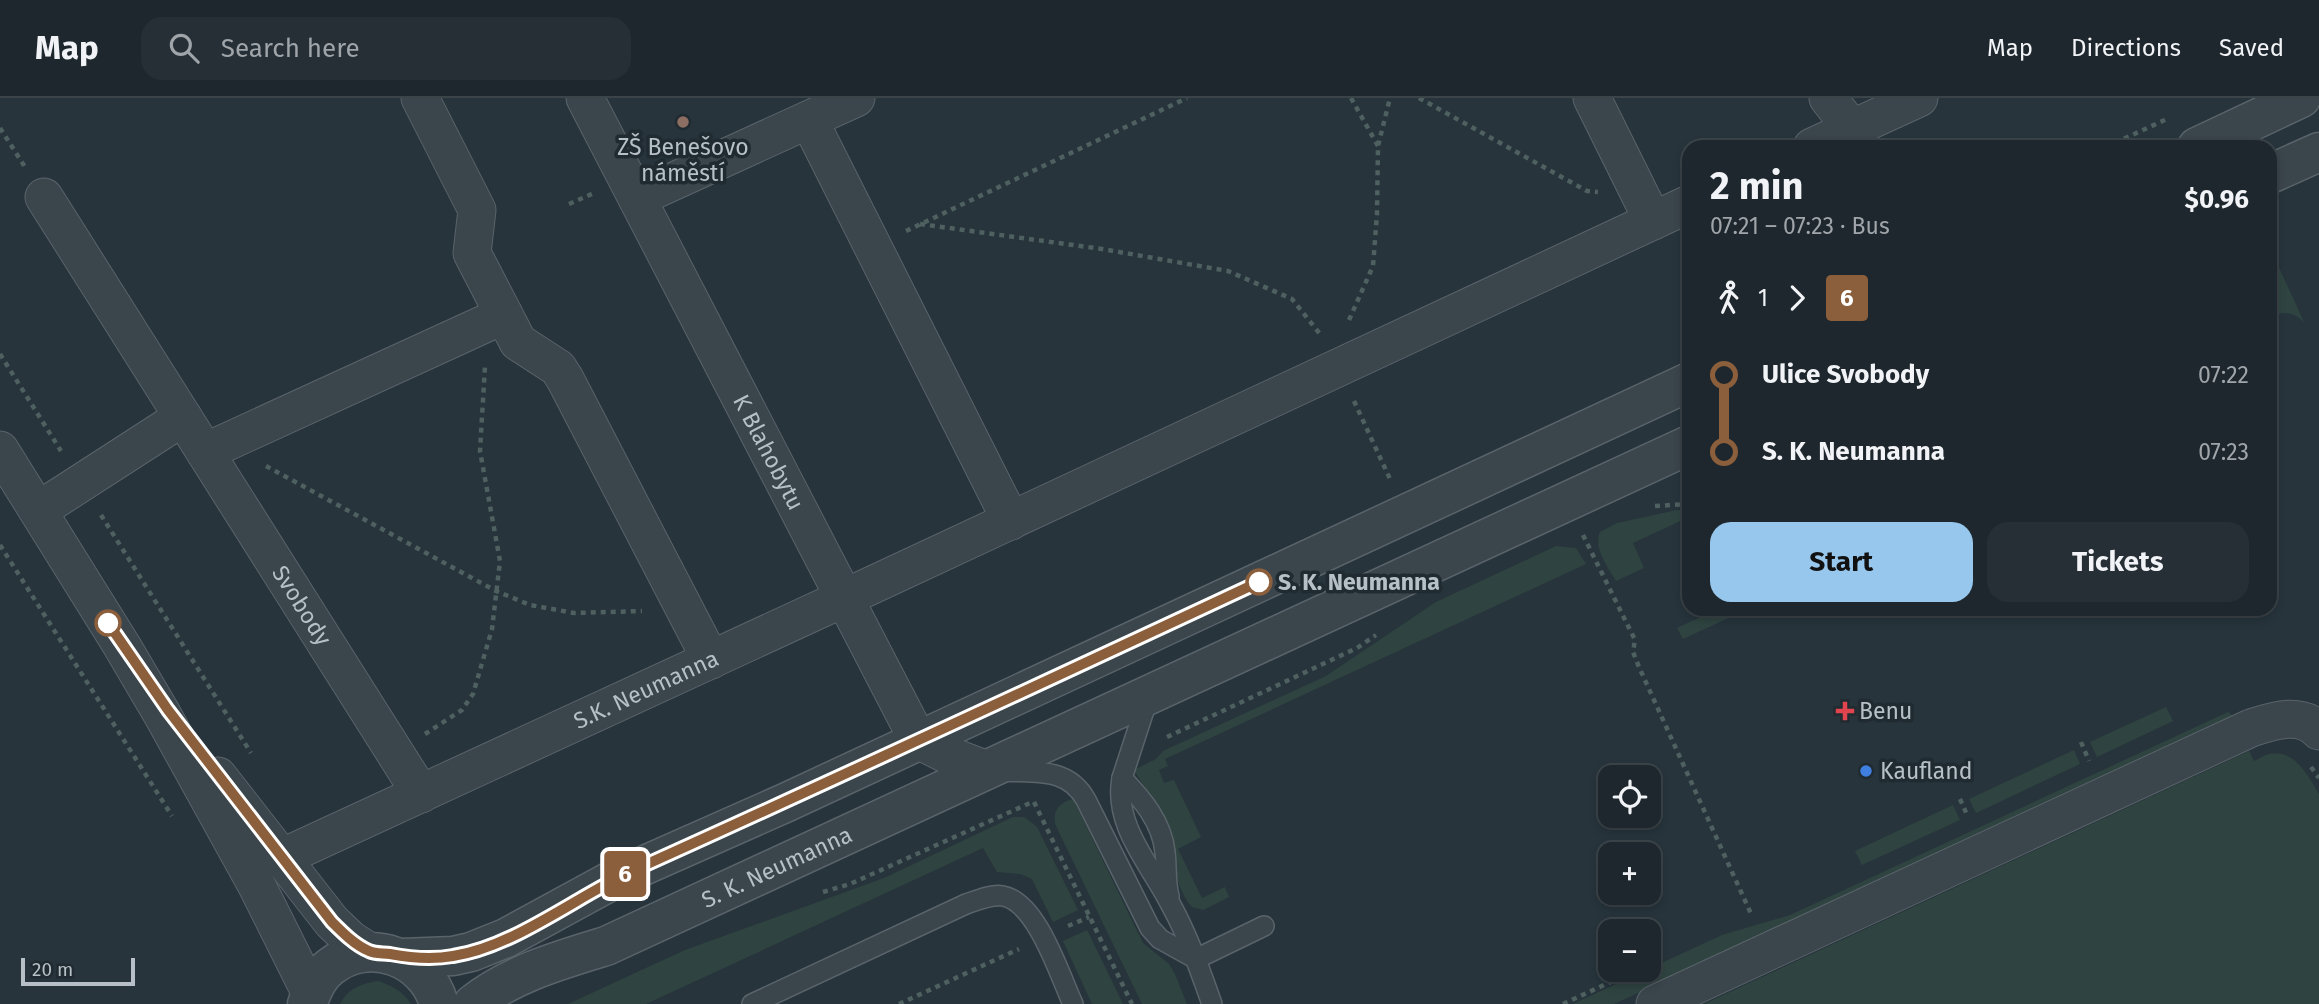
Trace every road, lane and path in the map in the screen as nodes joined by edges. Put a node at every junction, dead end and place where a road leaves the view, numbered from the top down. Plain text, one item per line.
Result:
1 (420, 98) edge
2 (585, 98) edge
3 (856, 98) edge
4 (1187, 98) edge
5 (1351, 98) edge
6 (1390, 98) edge
7 (1419, 98) edge
8 (1592, 98) edge
9 (1828, 98) edge
10 (1919, 98) edge
11 (2301, 98) edge
12 (2176, 114) dead end
13 (809, 120) junction
14 (0, 128) edge
15 (1856, 138) edge
16 (2121, 140) edge
17 (2212, 140) edge
18 (1378, 146) junction
19 (2319, 152) edge
20 (2277, 171) edge
21 (44, 197) joint
22 (637, 198) junction
23 (1682, 205) edge
24 (1647, 208) junction
25 (920, 224) junction
26 (872, 246) junction
27 (504, 315) junction
28 (0, 354) edge
29 (1338, 368) junction
30 (1682, 385) edge
31 (183, 417) junction
32 (214, 447) junction
33 (1682, 447) edge
34 (0, 450) edge
35 (1391, 480) dead end
36 (81, 483) junction
37 (38, 510) junction
38 (1011, 521) junction
39 (1580, 528) dead end
40 (0, 545) edge
41 (496, 591) junction
42 (844, 598) junction
43 (685, 610) junction
44 (122, 646) junction
45 (711, 660) junction
46 (1150, 694) junction
47 (2319, 731) edge
48 (918, 740) junction
49 (2081, 742) dead end
50 (395, 754) junction
51 (258, 763) dead end
52 (2091, 766) dead end
53 (987, 770) junction
54 (1122, 778) junction
55 (421, 794) junction
56 (1960, 799) dead end
57 (1033, 801) dead end
58 (1970, 822) dead end
59 (178, 827) dead end
60 (281, 858) junction
61 (1171, 904) junction
62 (1089, 916) junction
63 (1752, 916) dead end
64 (1264, 926) dead end
65 (1043, 938) junction
66 (386, 955) junction
67 (1196, 959) junction
68 (1611, 982) edge
69 (308, 1000) edge
70 (439, 1004) edge
71 (473, 1004) edge
72 (752, 1004) edge
73 (899, 1004) edge
74 (1073, 1004) edge
75 (1132, 1004) edge
76 (1212, 1004) edge
77 (1563, 1004) edge
78 (1656, 1004) edge

1 - 27 street
2 - 22 street, K Blahobytu
3 - 13 street
4 - 25 path
5 - 18 path
6 - 18 path
7 - 24 path
8 - 24 street
9 - 15 street
10 - 15 street
11 - 17 street
12 - 16 path
13 - 22 street
13 - 26 street
14 - 21 path
18 - 29 path
19 - 20 street
21 - 31 street, Svobody
22 - 42 street, K Blahobytu
23 - 24 street, S.K. Neumanna
24 - 29 street, S.K. Neumanna
25 - 26 path
25 - 29 path
26 - 38 street
27 - 32 street
27 - 41 path
27 - 43 street
28 - 36 path
29 - 35 path
29 - 38 street, S.K. Neumanna
30 - 48 street
31 - 32 street, Svobody
31 - 36 street
32 - 41 path
32 - 50 street, Svobody
33 - 46 street, S. K. Neumanna
34 - 37 street
36 - 37 street
36 - 51 path
37 - 44 street
38 - 42 street, S.K. Neumanna
39 - 63 path
40 - 59 path
41 - 43 path
41 - 50 path
42 - 45 street, S.K. Neumanna
42 - 48 street, K Blahobytu
43 - 45 street
44 - 60 street
44 - 69 street
45 - 55 street, S.K. Neumanna
46 - 53 street, S. K. Neumanna
46 - 54 lane
47 - 78 street
48 - 53 street
48 - 66 street
49 - 52 path
50 - 55 street, Svobody
53 - 67 lane
53 - 71 street, S. K. Neumanna
54 - 61 lane
54 - 61 lane
55 - 60 street, S.K. Neumanna
56 - 58 path
57 - 62 path
60 - 66 street
61 - 67 lane
62 - 65 path
62 - 75 path
64 - 67 lane
65 - 72 lane
65 - 73 path
65 - 74 lane
66 - 69 street
66 - 70 street
67 - 76 lane
68 - 77 path

